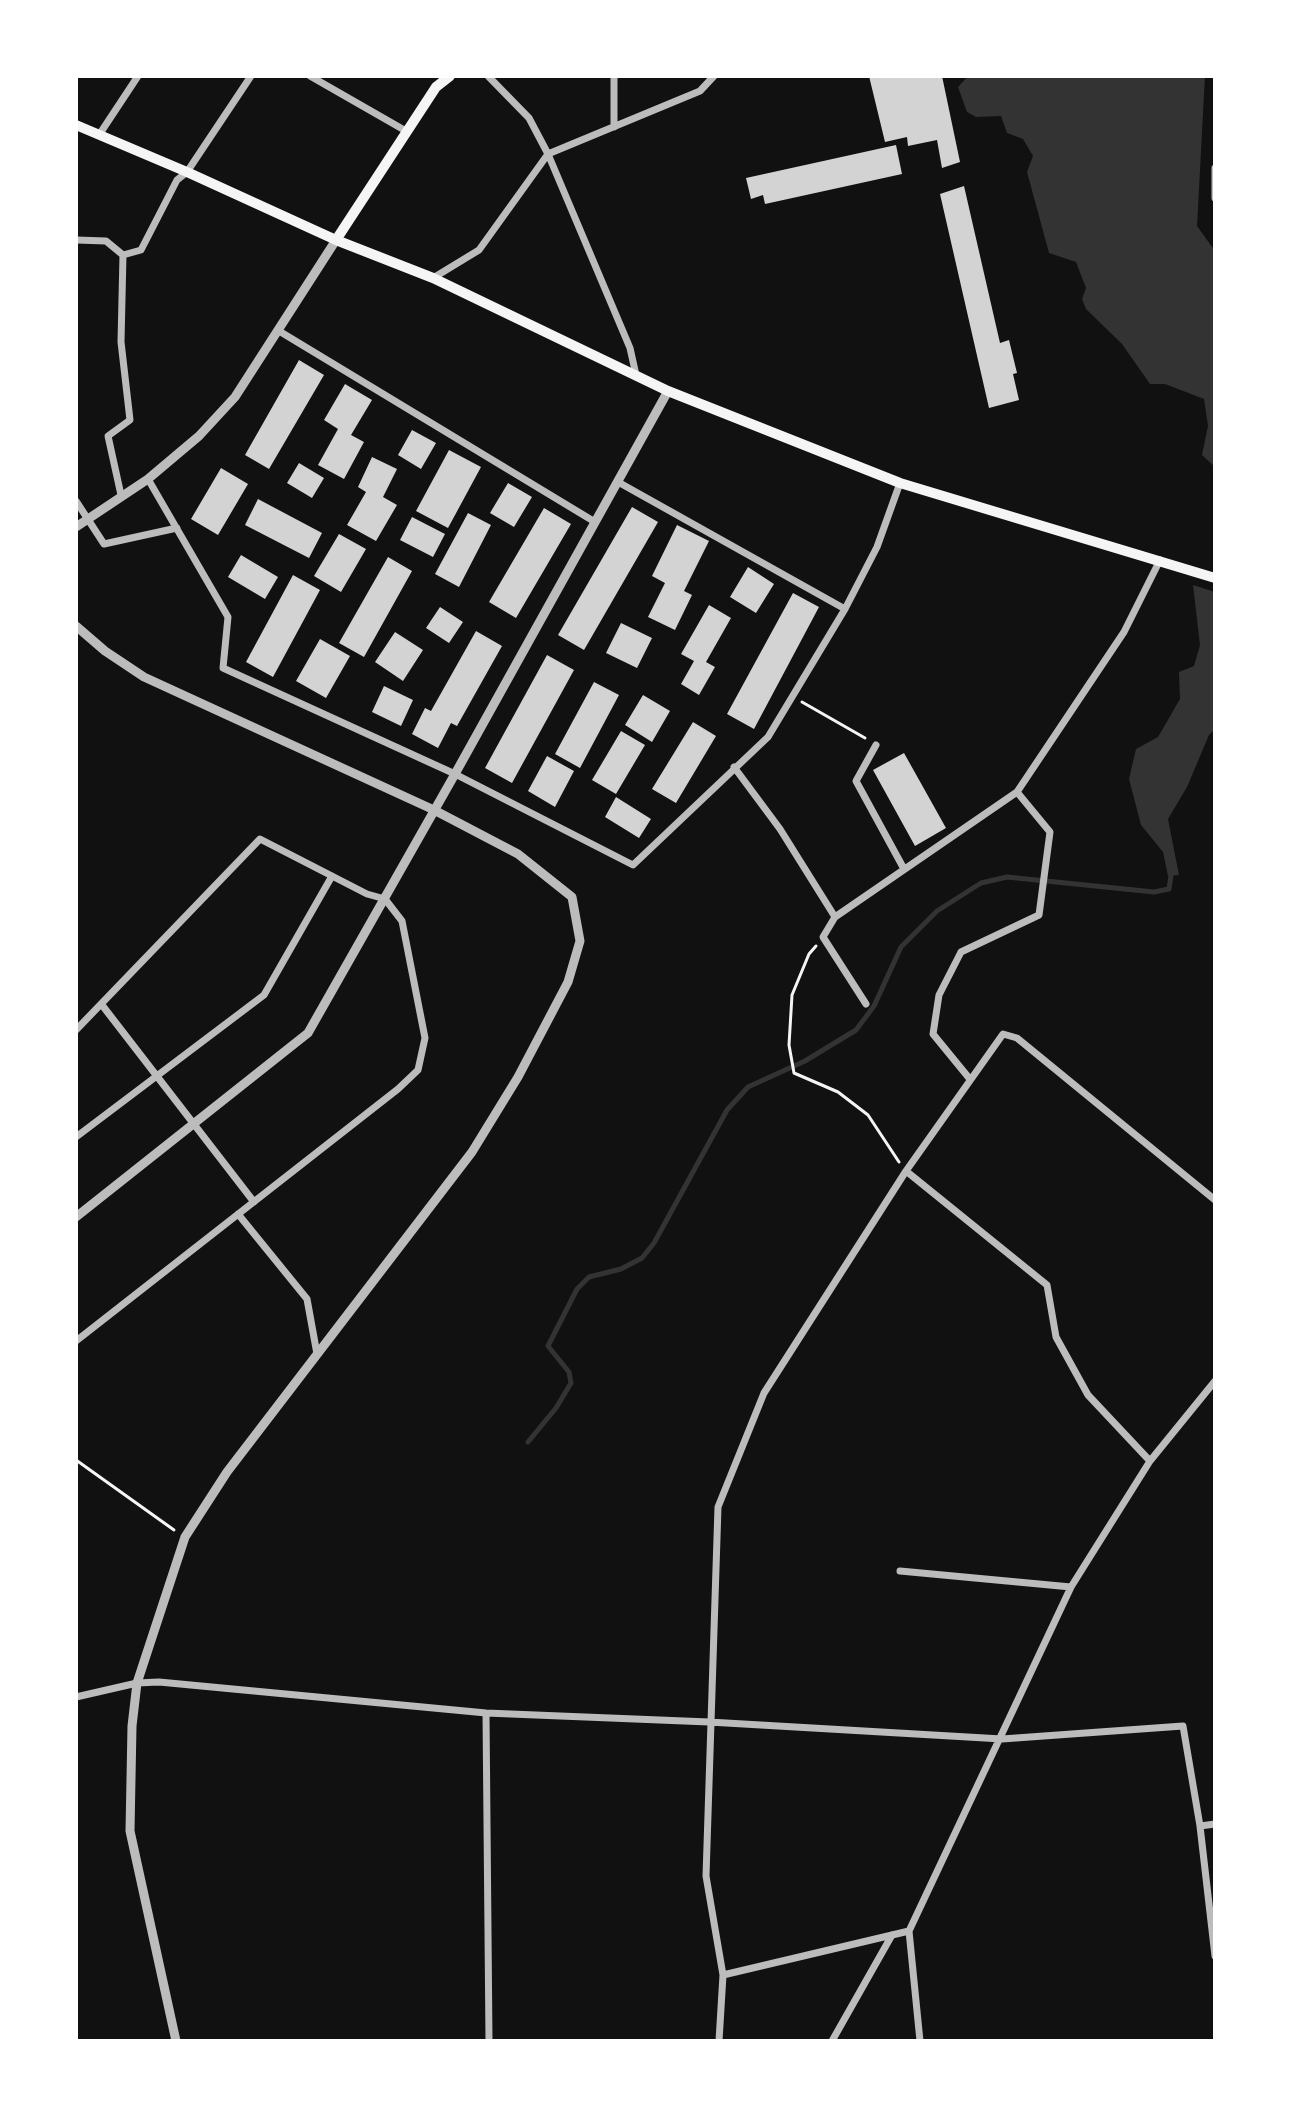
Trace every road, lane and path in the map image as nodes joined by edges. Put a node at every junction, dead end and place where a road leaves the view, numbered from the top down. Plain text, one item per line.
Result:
1 (138, 76) edge
2 (251, 76) edge
3 (310, 76) edge
4 (450, 76) edge
5 (488, 76) edge
6 (614, 76) edge
7 (714, 76) edge
8 (76, 125) edge
9 (614, 127) junction
10 (406, 131) junction
11 (99, 135) junction
12 (548, 154) junction
13 (1215, 168) edge
14 (187, 172) junction
15 (1215, 198) edge
16 (76, 240) edge
17 (336, 240) junction
18 (123, 255) junction
19 (433, 278) junction
20 (279, 331) junction
21 (636, 375) junction
22 (668, 391) junction
23 (148, 479) junction
24 (618, 482) junction
25 (900, 483) junction
26 (121, 495) junction
27 (76, 501) edge
28 (87, 519) junction
29 (595, 522) junction
30 (76, 527) edge
31 (177, 528) junction
32 (1160, 560) junction
33 (1215, 578) edge
34 (845, 609) junction
35 (76, 626) edge
36 (792, 696) junction
37 (876, 745) joint
38 (734, 767) junction
39 (455, 774) junction
40 (1017, 792) junction
41 (434, 810) junction
42 (904, 869) junction
43 (332, 876) junction
44 (385, 899) junction
45 (835, 917) junction
46 (823, 937) junction
47 (866, 1004) dead end
48 (102, 1005) junction
49 (76, 1030) edge
50 (157, 1076) junction
51 (969, 1078) junction
52 (193, 1125) junction
53 (76, 1137) edge
54 (906, 1171) junction
55 (1215, 1200) edge
56 (254, 1202) junction
57 (238, 1214) junction
58 (76, 1217) edge
59 (76, 1341) edge
60 (317, 1354) junction
61 (1215, 1381) edge
62 (76, 1460) edge
63 (1150, 1461) junction
64 (185, 1537) junction
65 (900, 1571) dead end
66 (1071, 1587) junction
67 (137, 1683) junction
68 (76, 1697) edge
69 (486, 1713) junction
70 (709, 1722) junction
71 (1002, 1739) junction
72 (1215, 1824) edge
73 (1200, 1826) junction
74 (909, 1931) junction
75 (892, 1935) junction
76 (1215, 1956) edge
77 (723, 1975) junction
78 (176, 2041) edge
79 (489, 2041) edge
80 (719, 2041) edge
81 (832, 2041) edge
82 (920, 2041) edge

1 - 11 street
2 - 14 street
3 - 10 street
4 - 10 main road
5 - 12 street
6 - 9 street
7 - 9 street
8 - 11 main road
9 - 12 street
10 - 17 main road
11 - 14 main road
12 - 19 street
12 - 21 street
13 - 15 street
14 - 17 main road
14 - 18 street
16 - 18 street
17 - 19 main road
17 - 20 street
18 - 26 street
19 - 21 main road
20 - 23 street
20 - 29 street
21 - 22 main road
22 - 24 street
22 - 25 main road
23 - 26 street
23 - 31 street
24 - 29 street
24 - 34 street
25 - 32 main road
25 - 34 street
26 - 28 street
27 - 28 street
28 - 30 street
28 - 31 street
29 - 39 street
31 - 39 street
32 - 33 main road
32 - 40 street
34 - 36 street
35 - 41 street
36 - 37 path
36 - 38 street
37 - 42 street
38 - 39 street
38 - 45 street
39 - 41 street
40 - 42 street
40 - 51 street
41 - 44 street
41 - 60 street
42 - 45 street
43 - 44 street
43 - 48 street
43 - 50 street
44 - 52 street
44 - 56 street
45 - 46 street
46 - 47 street
46 - 54 path
48 - 49 street
48 - 50 street
50 - 52 street
50 - 53 street
51 - 54 street
51 - 55 street
52 - 56 street
52 - 58 street
54 - 63 street
54 - 70 street
56 - 57 street
57 - 59 street
57 - 60 street
60 - 64 street
61 - 63 street
62 - 64 path
63 - 66 street
64 - 67 street
65 - 66 street
66 - 71 street
67 - 68 street
67 - 69 street
67 - 78 street
69 - 70 street
69 - 79 street
70 - 71 street
70 - 77 street
71 - 73 street
71 - 74 street
72 - 73 street
73 - 76 street
74 - 75 street
74 - 82 street
75 - 77 street
75 - 81 street
77 - 80 street

